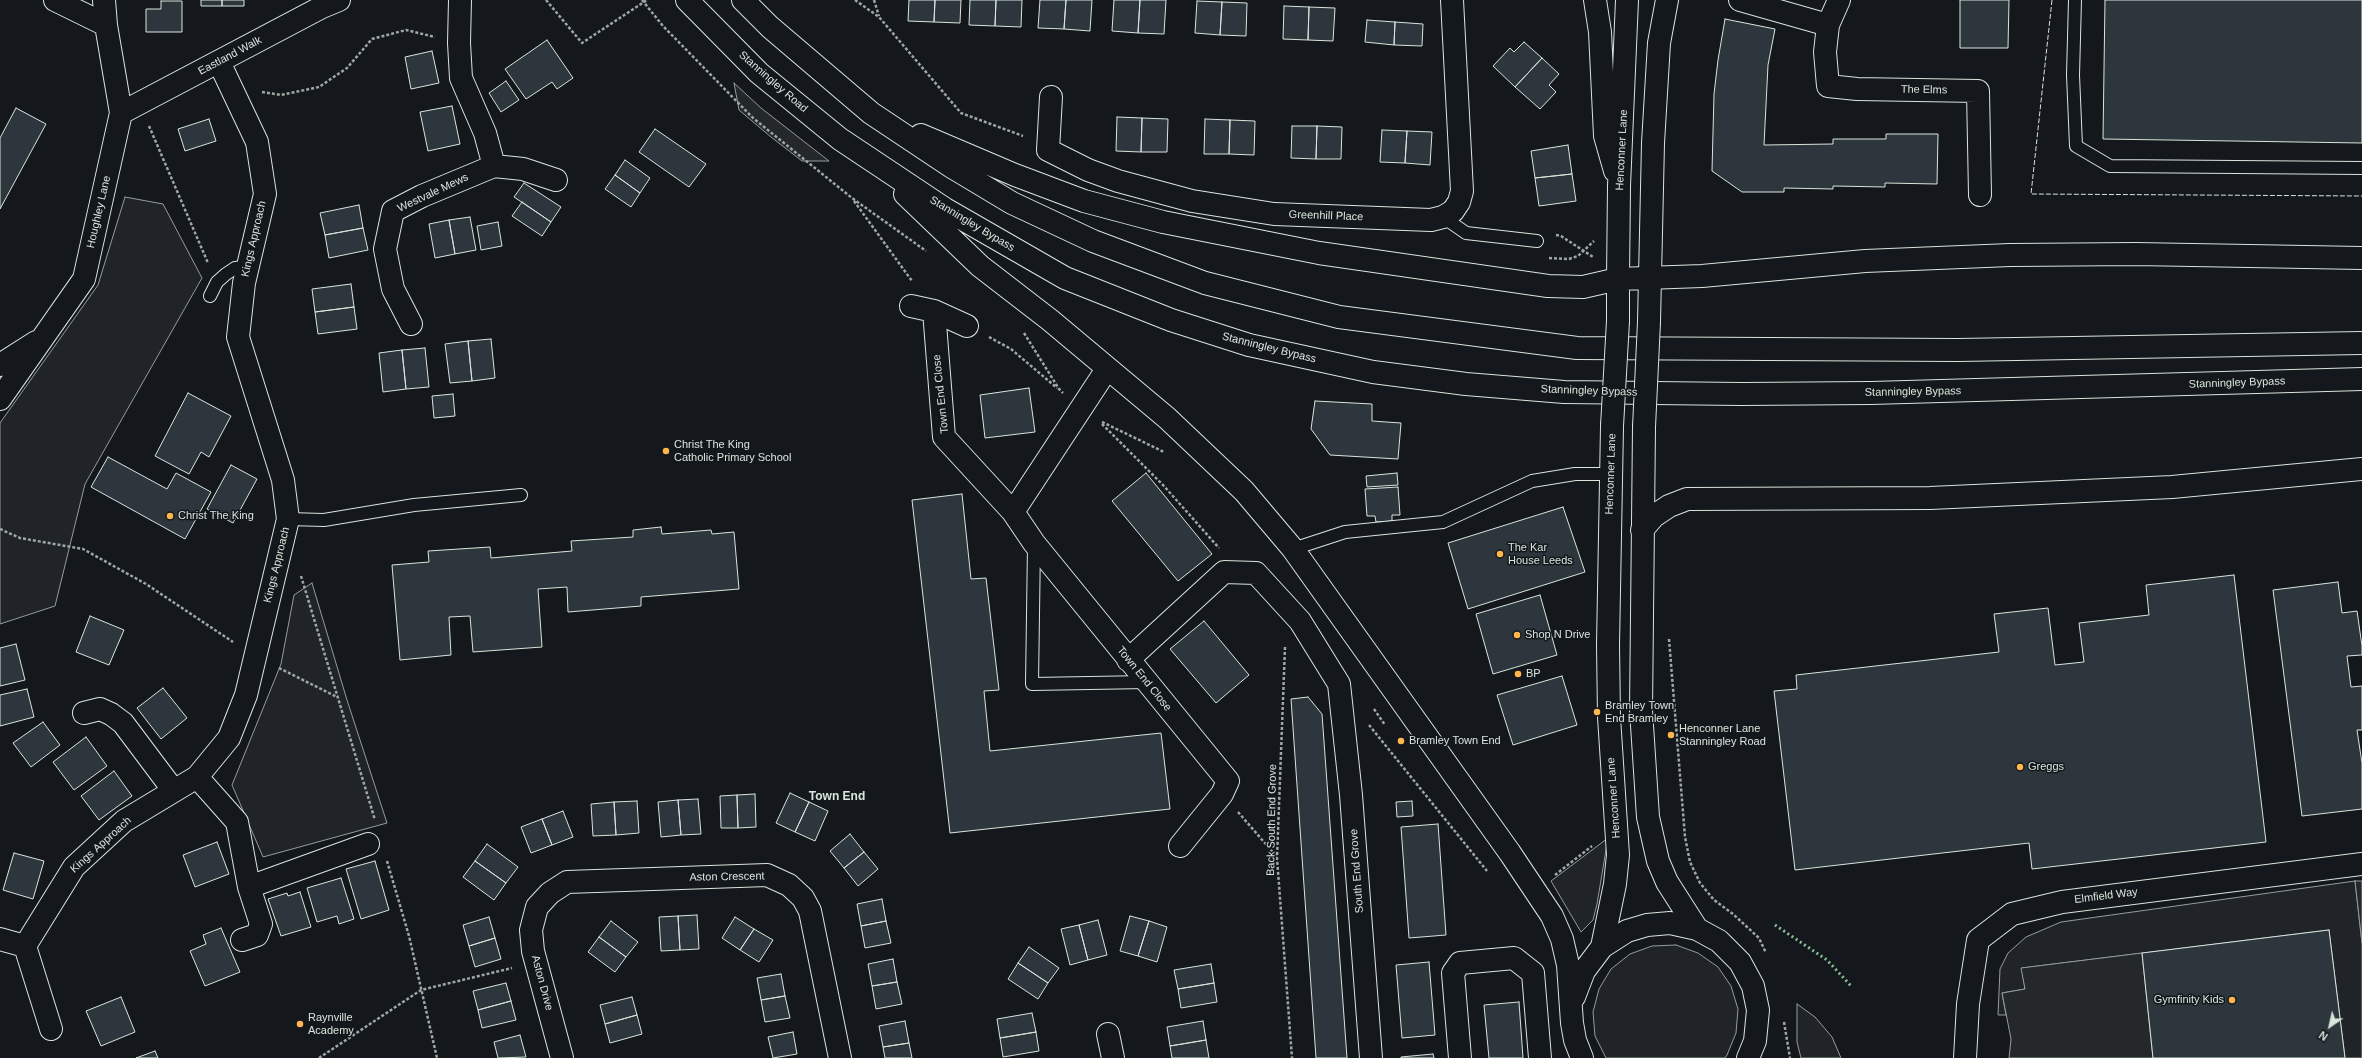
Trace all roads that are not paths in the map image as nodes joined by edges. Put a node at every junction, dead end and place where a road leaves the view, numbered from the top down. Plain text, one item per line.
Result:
1 (55, 0) edge
2 (104, 0) edge
3 (460, 0) edge
4 (686, 0) edge
5 (743, 0) edge
6 (1452, 0) edge
7 (1595, 0) edge
8 (1627, 0) edge
9 (1667, 0) edge
10 (1740, 0) edge
11 (1839, 0) edge
12 (2075, 0) edge
13 (327, 2) edge
14 (106, 25) junction
15 (1828, 25) junction
16 (219, 62) junction
17 (1051, 97) dead end
18 (130, 108) junction
19 (870, 113) junction
20 (866, 157) junction
21 (494, 166) junction
22 (2362, 168) edge
23 (556, 180) dead end
24 (1619, 186) junction
25 (1980, 195) dead end
26 (1443, 217) junction
27 (1537, 241) road end
28 (2362, 258) edge
29 (248, 267) junction
30 (1650, 277) junction
31 (1618, 279) junction
32 (210, 296) dead end
33 (911, 306) dead end
34 (934, 311) junction
35 (411, 324) dead end
36 (967, 326) road end
37 (47, 335) junction
38 (2362, 343) edge
39 (0, 365) edge
40 (1107, 369) junction
41 (2362, 379) edge
42 (0, 399) edge
43 (2362, 469) edge
44 (1611, 474) junction
45 (521, 495) dead end
46 (1013, 512) junction
47 (288, 518) junction
48 (1642, 530) junction
49 (1034, 542) junction
50 (1293, 549) junction
51 (1128, 660) junction
52 (1147, 682) junction
53 (84, 712) dead end
54 (197, 777) junction
55 (174, 791) junction
56 (368, 844) dead end
57 (1180, 846) dead end
58 (2362, 864) edge
59 (249, 887) junction
60 (537, 907) joint
61 (1697, 929) junction
62 (0, 939) edge
63 (242, 940) dead end
64 (25, 946) junction
65 (1602, 947) junction
66 (1573, 1004) junction
67 (51, 1029) dead end
68 (1108, 1034) dead end
69 (562, 1058) edge
70 (840, 1058) edge
71 (1113, 1058) edge
72 (1372, 1058) edge
73 (1460, 1058) edge
74 (1540, 1058) edge
75 (1582, 1058) edge
76 (1748, 1058) edge
77 (1965, 1058) edge

1 - 14 main road
2 - 14 main road, Houghley Lane
3 - 21 main road
4 - 20 main road, Stanningley Road
5 - 19 main road
6 - 26 main road
7 - 24 main road
8 - 24 main road, Henconner Lane
9 - 30 main road
10 - 15 main road
11 - 15 main road, The Elms
12 - 22 lane
13 - 16 main road, Eastland Walk
14 - 18 main road, Houghley Lane
15 - 25 main road, The Elms
16 - 18 main road, Eastland Walk
16 - 29 main road, Kings Approach
17 - 26 main road, Greenhill Place
18 - 37 main road, Houghley Lane
19 - 31 main road
19 - 38 main road
20 - 40 main road
20 - 41 main road, Stanningley Bypass
21 - 23 main road, Westvale Mews
21 - 35 main road, Westvale Mews
24 - 31 main road, Henconner Lane
26 - 27 lane
28 - 30 main road
29 - 32 lane
29 - 47 main road, Kings Approach
30 - 31 main road
30 - 48 main road, bridge
31 - 44 main road, Henconner Lane, bridge
33 - 34 main road
34 - 36 main road
34 - 46 main road, Town End Close
37 - 39 main road
37 - 42 main road, Houghley Lane
40 - 46 main road
40 - 50 main road
43 - 48 main road
44 - 50 lane
44 - 65 main road, Henconner Lane
45 - 47 lane
46 - 49 main road, Town End Close
47 - 54 main road, Kings Approach
48 - 61 main road
49 - 51 main road, Town End Close
49 - 52 lane
50 - 66 main road
51 - 52 main road, Town End Close
51 - 72 main road, South End Grove
52 - 57 main road, Town End Close
53 - 55 main road
54 - 55 main road, Kings Approach
54 - 59 main road
55 - 64 main road, Kings Approach
56 - 59 main road
58 - 77 main road, Elmfield Way
59 - 63 main road
60 - 69 main road, Aston Drive
60 - 70 main road, Aston Crescent
61 - 65 main road
61 - 76 main road
62 - 64 main road
64 - 67 main road
65 - 66 main road
66 - 75 main road
68 - 71 main road
73 - 74 main road

